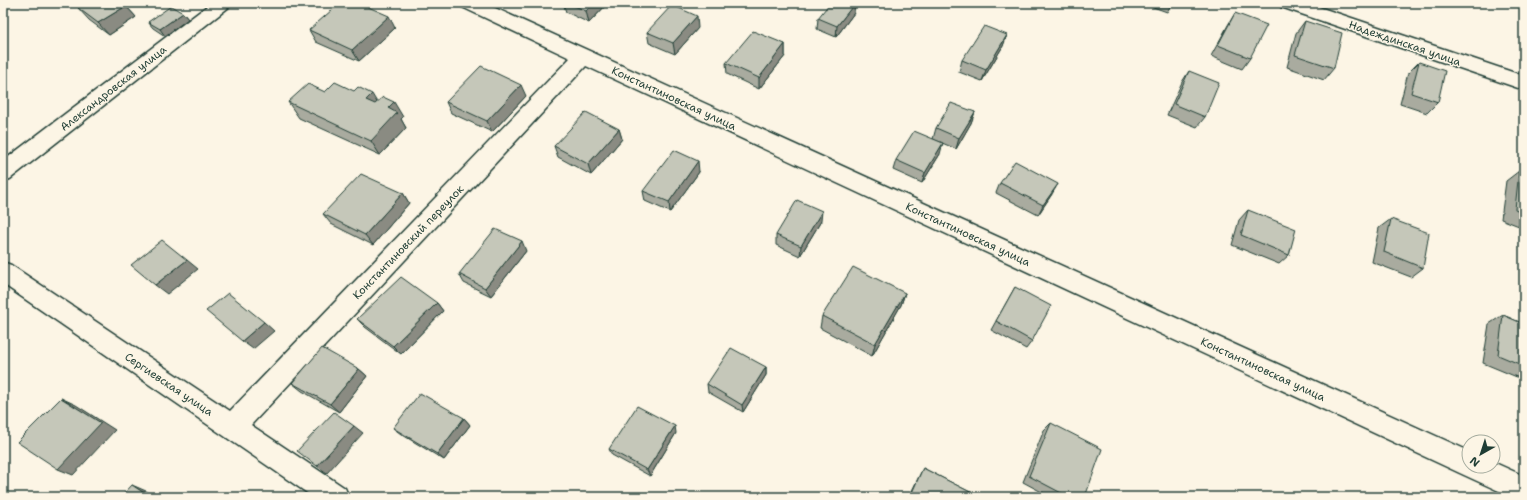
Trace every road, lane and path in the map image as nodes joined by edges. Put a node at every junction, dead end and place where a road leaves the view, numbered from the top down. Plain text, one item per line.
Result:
1 (223, 3) edge
2 (468, 3) edge
3 (1287, 3) edge
4 (584, 56) junction
5 (1524, 83) edge
6 (3, 173) edge
7 (3, 272) edge
8 (232, 427) junction
9 (1461, 460) edge
10 (1490, 474) edge
11 (1524, 490) edge
12 (336, 497) edge

1 - 6 street, Александровская улица
2 - 4 street, Константиновская улица
3 - 5 street, Надеждинская улица
4 - 8 street, Константиновский переулок
4 - 9 street, Константиновская улица
7 - 8 street, Сергиевская улица
8 - 12 street, Сергиевская улица
10 - 11 street

